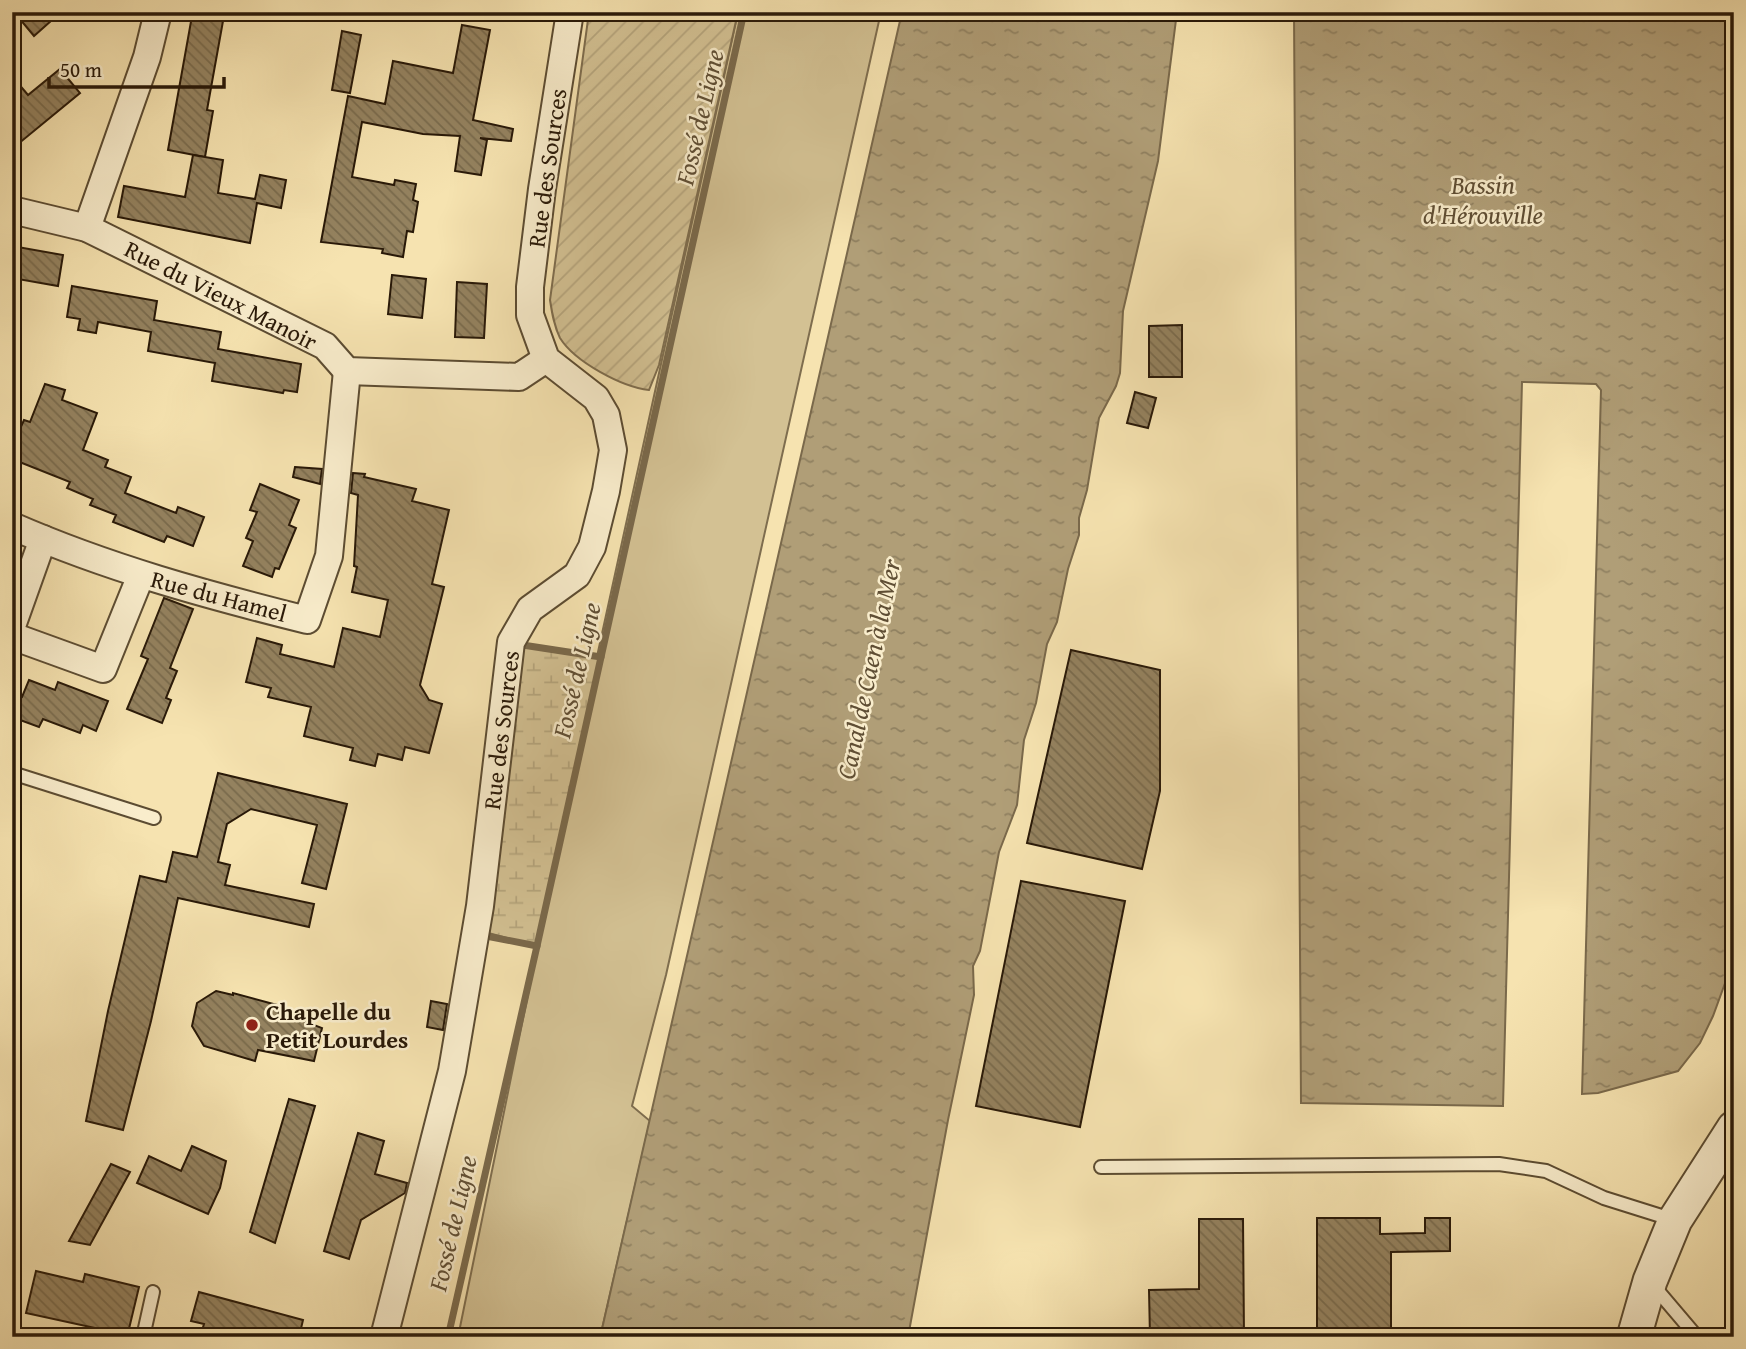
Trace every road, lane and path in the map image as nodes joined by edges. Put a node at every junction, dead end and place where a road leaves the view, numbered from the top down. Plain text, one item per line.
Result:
1 (158, 12) edge
2 (570, 12) edge
3 (12, 210) edge
4 (87, 228) junction
5 (546, 359) junction
6 (347, 371) junction
7 (12, 526) edge
8 (43, 539) junction
9 (141, 575) junction
10 (12, 626) edge
11 (12, 636) edge
12 (12, 773) edge
13 (154, 818) dead end
14 (1734, 1128) edge
15 (1101, 1167) dead end
16 (1675, 1220) junction
17 (1650, 1281) junction
18 (153, 1293) dead end
19 (143, 1337) edge
20 (384, 1337) edge
21 (1634, 1337) edge
22 (1697, 1337) edge

1 - 4 street
2 - 5 street, Rue des Sources
3 - 4 street, Rue du Vieux Manoir
4 - 6 street, Rue du Vieux Manoir
5 - 6 street
5 - 20 street, Rue des Sources
6 - 9 street, Rue du Hamel
7 - 8 street, Rue du Hamel
8 - 9 street, Rue du Hamel
8 - 10 street
9 - 11 street
12 - 13 lane
14 - 16 street
15 - 16 lane
16 - 17 street
17 - 21 street
17 - 22 lane
18 - 19 lane

